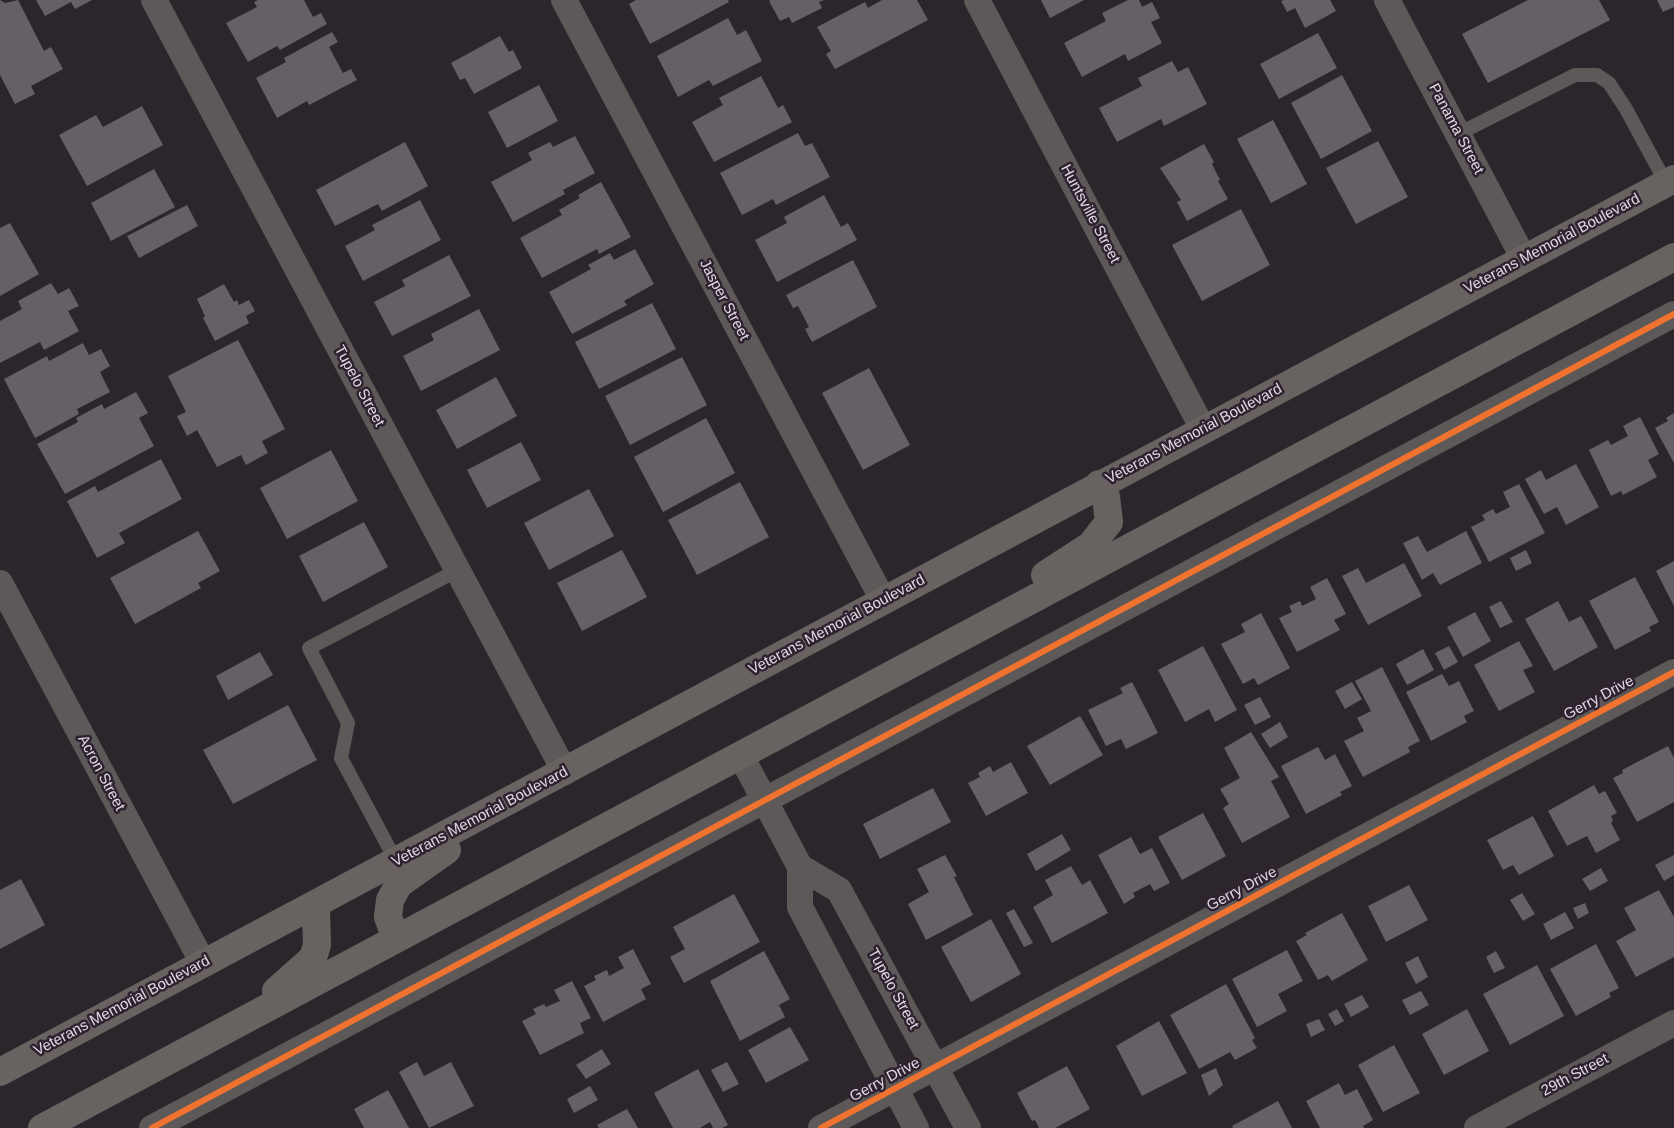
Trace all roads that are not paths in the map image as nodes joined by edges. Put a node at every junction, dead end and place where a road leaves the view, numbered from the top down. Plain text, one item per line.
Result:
1 (154, 0) edge
2 (564, 0) edge
3 (977, 0) edge
4 (1387, 0) edge
5 (1458, 134) junction
6 (1670, 181) edge
7 (1674, 243) edge
8 (1674, 257) edge
9 (1524, 259) junction
10 (1569, 313) junction
11 (1674, 314) edge
12 (1203, 429) junction
13 (1099, 484) junction
14 (458, 570) junction
15 (0, 583) edge
16 (883, 600) junction
17 (897, 672) junction
18 (1674, 672) edge
19 (741, 756) junction
20 (565, 772) junction
21 (516, 798) junction
22 (764, 801) junction
23 (396, 861) junction
24 (800, 867) junction
25 (313, 905) junction
26 (396, 939) junction
27 (203, 963) junction
28 (1674, 1023) edge
29 (936, 1067) junction
30 (0, 1072) edge
31 (148, 1072) junction
32 (895, 1089) junction
33 (42, 1128) edge
34 (152, 1128) edge
35 (821, 1128) edge
36 (916, 1128) edge
37 (968, 1128) edge
38 (1477, 1128) edge

1 - 14 street, Tupelo Street
2 - 16 street, Jasper Street
3 - 12 street, Huntsville Street
4 - 5 street, Panama Street
5 - 6 lane
5 - 9 street, Panama Street
6 - 9 main road, Veterans Memorial Boulevard
7 - 10 main road
8 - 10 main road
9 - 12 main road, Veterans Memorial Boulevard
10 - 17 main road
11 - 22 street
12 - 13 main road, Veterans Memorial Boulevard
13 - 16 main road, Veterans Memorial Boulevard
13 - 17 main road
14 - 20 street, Tupelo Street
14 - 23 lane
15 - 27 street, Acron Street
16 - 20 main road, Veterans Memorial Boulevard
17 - 19 main road
18 - 29 street, Gerry Drive
19 - 22 street
19 - 26 main road
20 - 21 main road, Veterans Memorial Boulevard
21 - 23 main road, Veterans Memorial Boulevard
21 - 26 main road
22 - 24 street
22 - 34 street
23 - 25 main road, Veterans Memorial Boulevard
24 - 29 street, Tupelo Street
24 - 32 street
25 - 27 main road, Veterans Memorial Boulevard
25 - 31 main road
26 - 31 main road
27 - 30 main road, Veterans Memorial Boulevard
28 - 38 street, 29th Street
29 - 32 street, Gerry Drive
29 - 37 street, Tupelo Street
31 - 33 main road
32 - 35 street, Gerry Drive
32 - 36 street

